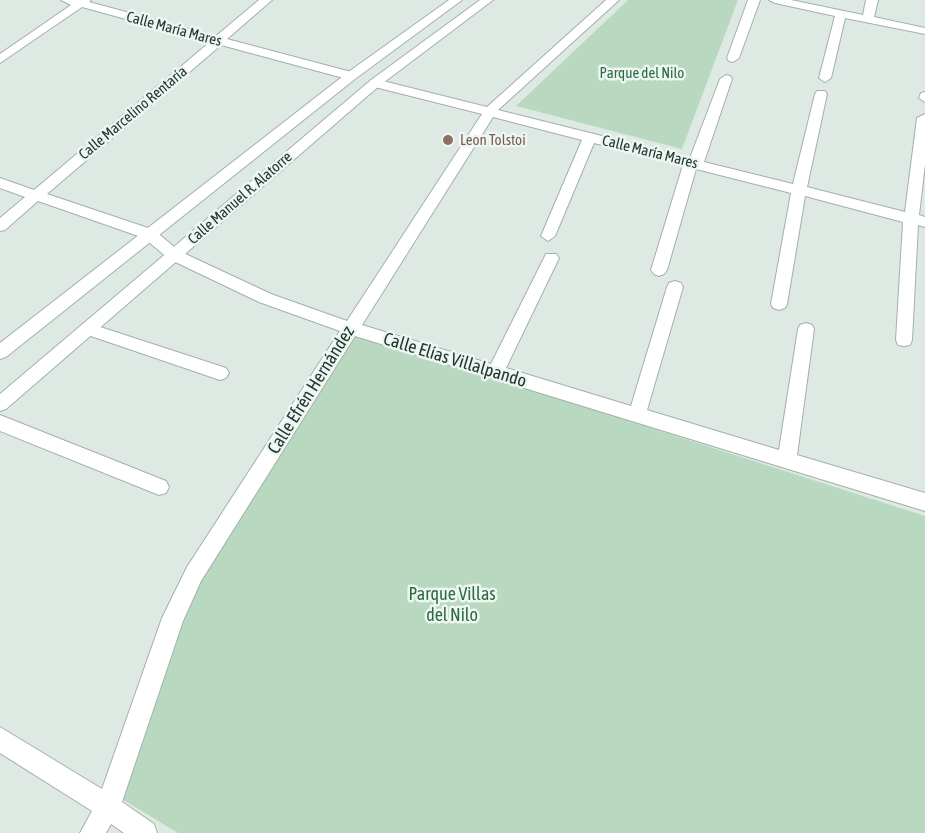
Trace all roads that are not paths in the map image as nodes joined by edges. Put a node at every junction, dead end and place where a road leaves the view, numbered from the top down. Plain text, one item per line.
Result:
1 (67, 0) edge
2 (266, 0) edge
3 (456, 0) edge
4 (487, 0) edge
5 (613, 0) edge
6 (754, 0) edge
7 (775, 0) edge
8 (872, 0) edge
9 (83, 2) edge
10 (841, 13) junction
11 (868, 19) junction
12 (925, 31) edge
13 (218, 40) junction
14 (733, 58) dead end
15 (0, 59) edge
16 (351, 76) junction
17 (825, 78) dead end
18 (726, 79) dead end
19 (375, 83) junction
20 (821, 94) dead end
21 (490, 111) junction
22 (924, 118) edge
23 (590, 136) junction
24 (693, 163) junction
25 (0, 183) edge
26 (799, 190) junction
27 (37, 195) junction
28 (918, 221) edge
29 (0, 226) edge
30 (149, 234) junction
31 (548, 236) dead end
32 (174, 255) junction
33 (551, 258) dead end
34 (659, 270) dead end
35 (675, 287) dead end
36 (779, 304) dead end
37 (350, 328) junction
38 (88, 329) junction
39 (806, 329) dead end
40 (904, 340) dead end
41 (0, 352) edge
42 (495, 372) junction
43 (220, 373) dead end
44 (0, 404) edge
45 (637, 415) junction
46 (0, 423) edge
47 (787, 460) junction
48 (159, 487) dead end
49 (925, 502) edge
50 (0, 739) edge
51 (108, 807) junction
52 (92, 833) edge
53 (145, 833) edge

1 - 9 street, Calle María Mares
2 - 13 street, Calle Marcelino Rentaría
3 - 16 street, Calle Manuel R. Alatorre
4 - 19 street, Calle Manuel R. Alatorre
5 - 21 street, Calle Efrén Hernández
6 - 14 street
7 - 10 street
8 - 11 street
9 - 13 street, Calle María Mares
9 - 15 street
10 - 11 street
10 - 17 street
11 - 12 street
13 - 16 street, Calle María Mares
13 - 27 street, Calle Marcelino Rentaría
16 - 30 street, Calle Manuel R. Alatorre
18 - 24 street
19 - 21 street, Calle María Mares
19 - 32 street, Calle Manuel R. Alatorre
20 - 26 street
21 - 23 street, Calle María Mares
21 - 37 street, Calle Efrén Hernández
22 - 28 street
23 - 24 street, Calle María Mares
23 - 31 street
24 - 26 street, Calle María Mares
24 - 34 street
25 - 27 street, Calle Elías Villalpando
26 - 28 street, Calle María Mares
26 - 36 street
27 - 29 street, Calle Marcelino Rentaría
27 - 30 street, Calle Elías Villalpando
28 - 40 street
30 - 32 street, Calle Elías Villalpando
30 - 41 street, Calle Manuel R. Alatorre
32 - 37 street, Calle Elías Villalpando
32 - 38 street, Calle Manuel R. Alatorre
33 - 42 street
35 - 45 street
37 - 42 street, Calle Elías Villalpando
37 - 51 street, Calle Efrén Hernández
38 - 43 street
38 - 44 street, Calle Manuel R. Alatorre
39 - 47 street
42 - 45 street, Calle Elías Villalpando
45 - 47 street, Calle Elías Villalpando
46 - 48 street
47 - 49 street, Calle Elías Villalpando
50 - 51 street
51 - 52 street, Calle Efrén Hernández
51 - 53 street

